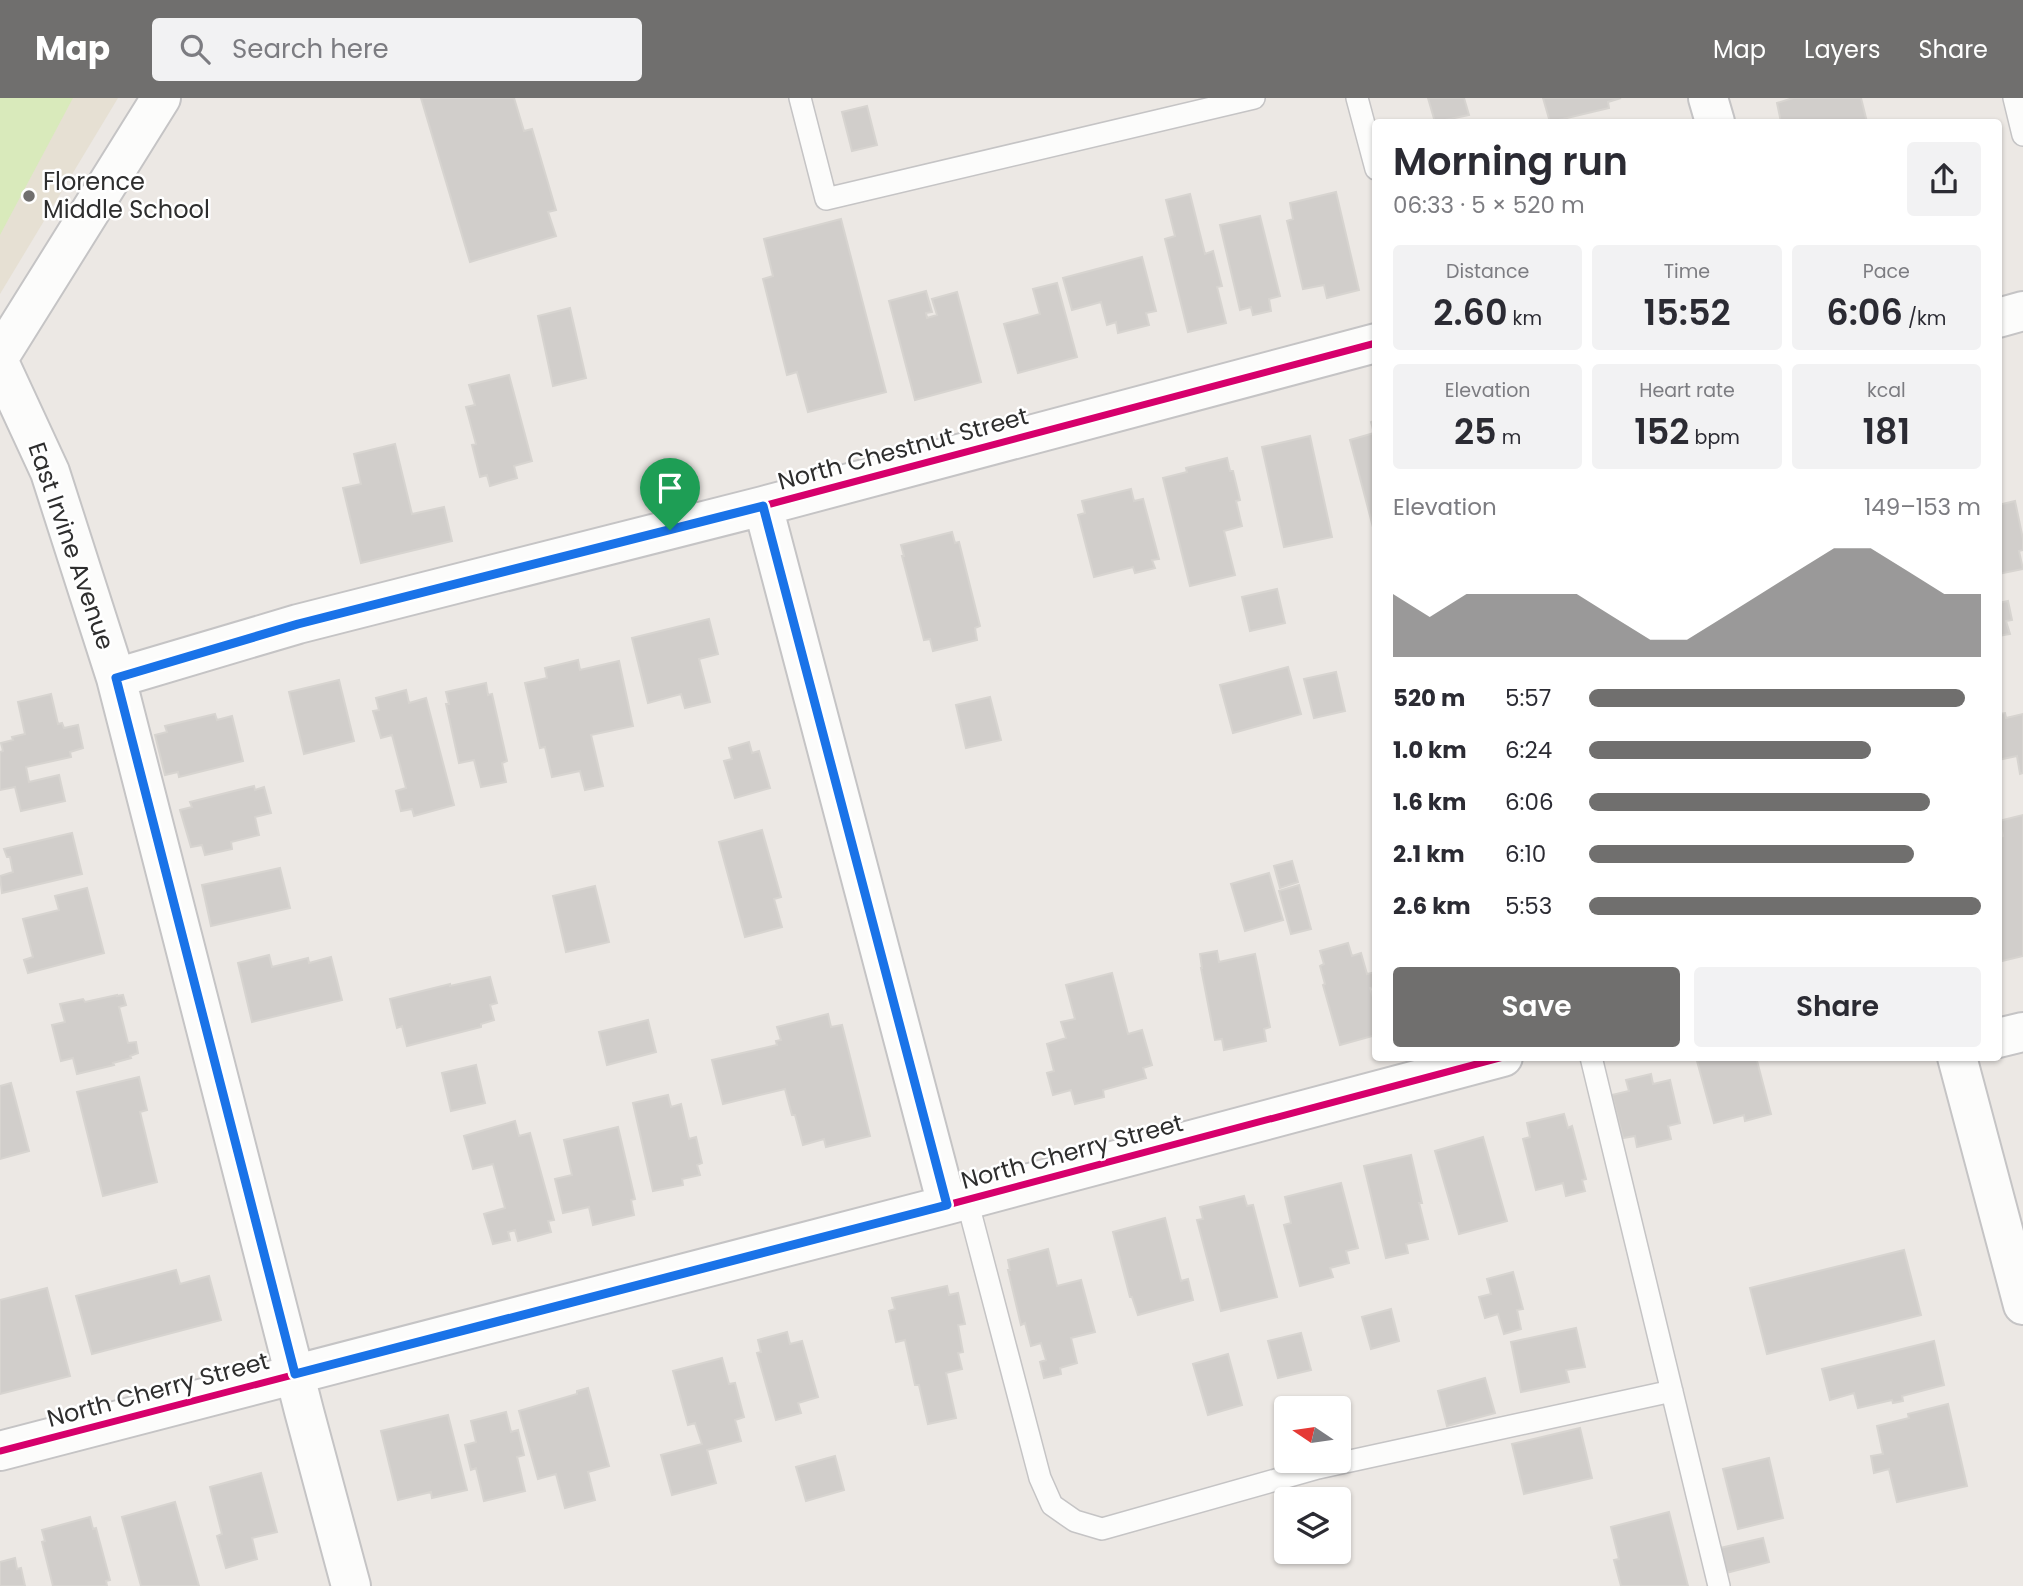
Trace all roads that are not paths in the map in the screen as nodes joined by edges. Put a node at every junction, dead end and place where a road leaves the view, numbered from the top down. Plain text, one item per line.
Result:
1 (161, 98) edge
2 (800, 98) edge
3 (1254, 98) edge
4 (1357, 98) edge
5 (1708, 98) edge
6 (2014, 98) edge
7 (1714, 119) edge
8 (2023, 135) edge
9 (1372, 154) edge
10 (2023, 311) edge
11 (2002, 317) edge
12 (1372, 344) edge
13 (0, 356) edge
14 (0, 364) edge
15 (763, 506) junction
16 (116, 678) junction
17 (2023, 1032) edge
18 (2002, 1037) edge
19 (1488, 1061) edge
20 (1592, 1061) edge
21 (1958, 1061) edge
22 (957, 1203) junction
23 (2023, 1306) edge
24 (295, 1374) junction
25 (1672, 1391) junction
26 (0, 1451) edge
27 (351, 1586) edge
28 (1719, 1586) edge

1 - 13 street
2 - 3 lane
4 - 9 lane
5 - 7 street
6 - 8 lane
10 - 11 street
12 - 15 street, North Chestnut Street
14 - 16 street, East Irvine Avenue
15 - 16 street, North Chestnut Street
15 - 22 street
16 - 24 street, East Irvine Avenue
17 - 18 street
19 - 22 street, North Cherry Street
20 - 25 lane
21 - 23 street
22 - 24 street, North Cherry Street
22 - 25 lane
24 - 26 street, North Cherry Street
24 - 27 street, East Irvine Avenue
25 - 28 lane

